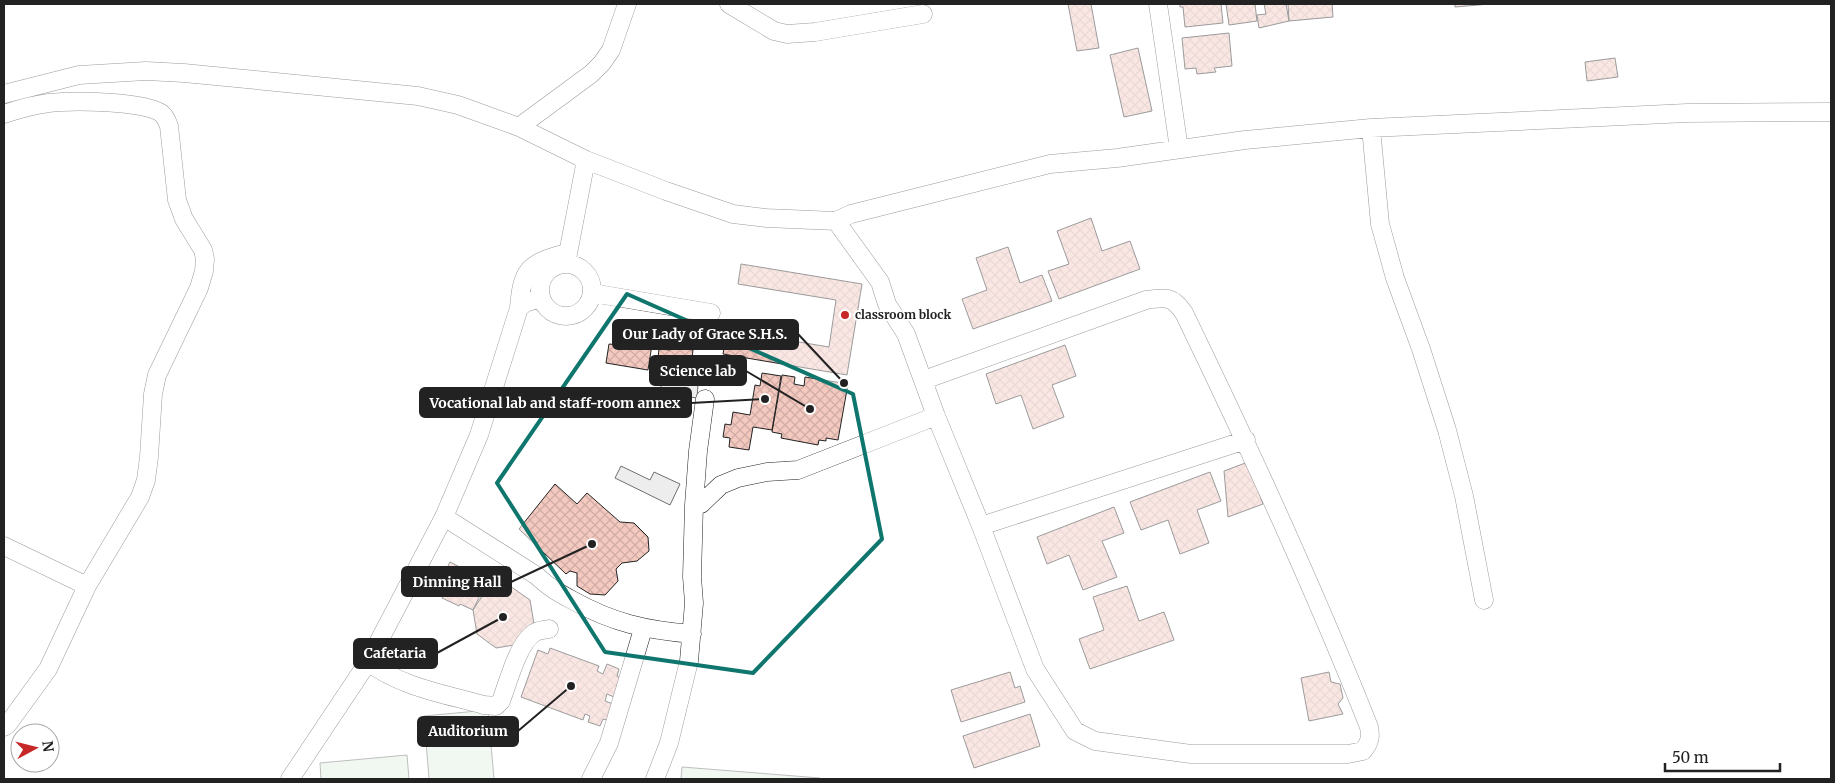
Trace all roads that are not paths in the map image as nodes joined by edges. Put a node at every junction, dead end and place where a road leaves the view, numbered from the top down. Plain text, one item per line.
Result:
1 (627, 4) edge
2 (729, 4) edge
3 (1158, 4) edge
4 (756, 10) edge
5 (923, 14) dead end
6 (4, 94) edge
7 (1831, 112) edge
8 (4, 114) edge
9 (519, 127) junction
10 (1371, 128) junction
11 (1179, 149) junction
12 (586, 160) junction
13 (836, 221) junction
14 (567, 258) junction
15 (592, 293) junction
16 (541, 298) junction
17 (519, 308) junction
18 (711, 313) dead end
19 (924, 380) junction
20 (704, 399) dead end
21 (936, 416) junction
22 (1246, 440) junction
23 (694, 505) junction
24 (444, 517) junction
25 (981, 526) junction
26 (4, 546) edge
27 (87, 586) junction
28 (1484, 600) dead end
29 (549, 629) dead end
30 (644, 629) junction
31 (692, 634) junction
32 (368, 662) junction
33 (4, 727) edge
34 (290, 779) edge
35 (591, 779) edge
36 (655, 779) edge

1 - 9 street
2 - 4 street
3 - 11 street
4 - 5 street
6 - 9 street
7 - 10 street
8 - 27 street
9 - 12 street
10 - 11 street
10 - 28 street
11 - 13 street
12 - 13 street
12 - 14 street
13 - 19 street
14 - 15 street
14 - 16 street
14 - 17 street
15 - 16 street
15 - 18 street
16 - 17 street
17 - 24 street
19 - 21 street
19 - 22 street
20 - 23 street
21 - 23 street
21 - 25 street
22 - 25 street
22 - 25 street
23 - 31 street
24 - 30 street
24 - 32 street
26 - 27 street
27 - 33 street
29 - 32 street
30 - 31 street
30 - 35 street
31 - 36 street
32 - 34 street

